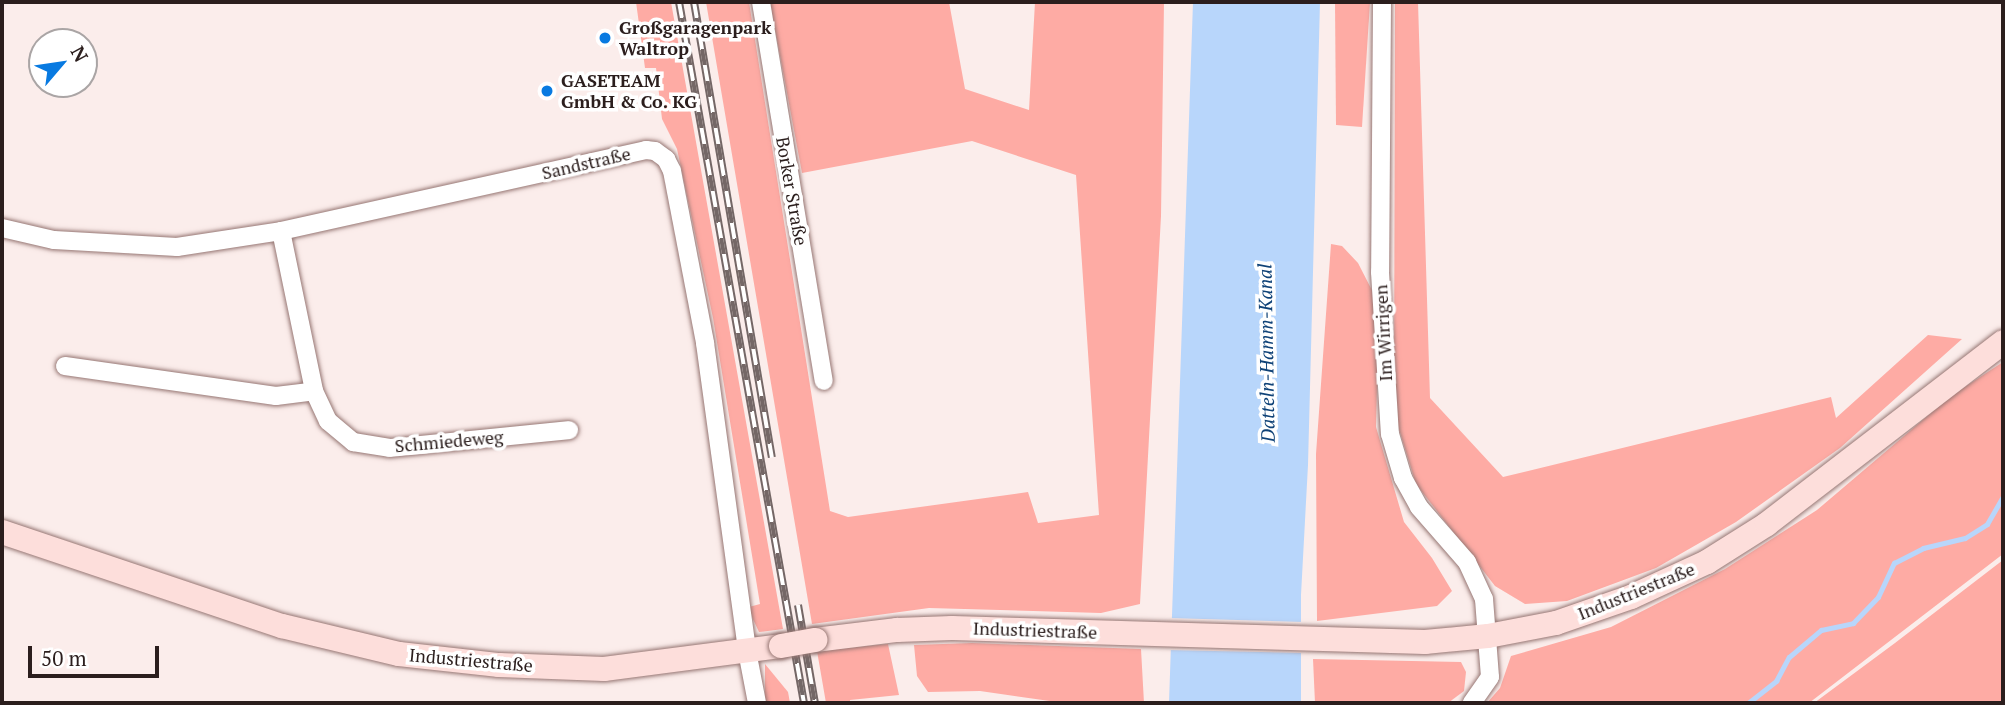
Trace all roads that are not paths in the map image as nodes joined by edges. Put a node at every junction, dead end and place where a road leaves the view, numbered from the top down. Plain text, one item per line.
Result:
1 (761, 2) edge
2 (1382, 2) edge
3 (2, 228) edge
4 (281, 231) junction
5 (2003, 342) edge
6 (65, 366) dead end
7 (824, 381) dead end
8 (314, 391) junction
9 (569, 430) dead end
10 (2, 532) edge
11 (1489, 636) junction
12 (747, 651) junction
13 (757, 703) edge
14 (1472, 703) edge

1 - 7 street, Borker Straße
2 - 11 street, Im Wirrigen
3 - 4 street, Sandstraße
4 - 8 street, Schmiedeweg
4 - 12 street, Sandstraße
5 - 11 main road, Industriestraße
6 - 8 street
8 - 9 street, Schmiedeweg
10 - 12 main road, Industriestraße
11 - 12 main road, Industriestraße, bridge
11 - 14 street, Im Wirrigen
12 - 13 street, Sandstraße

